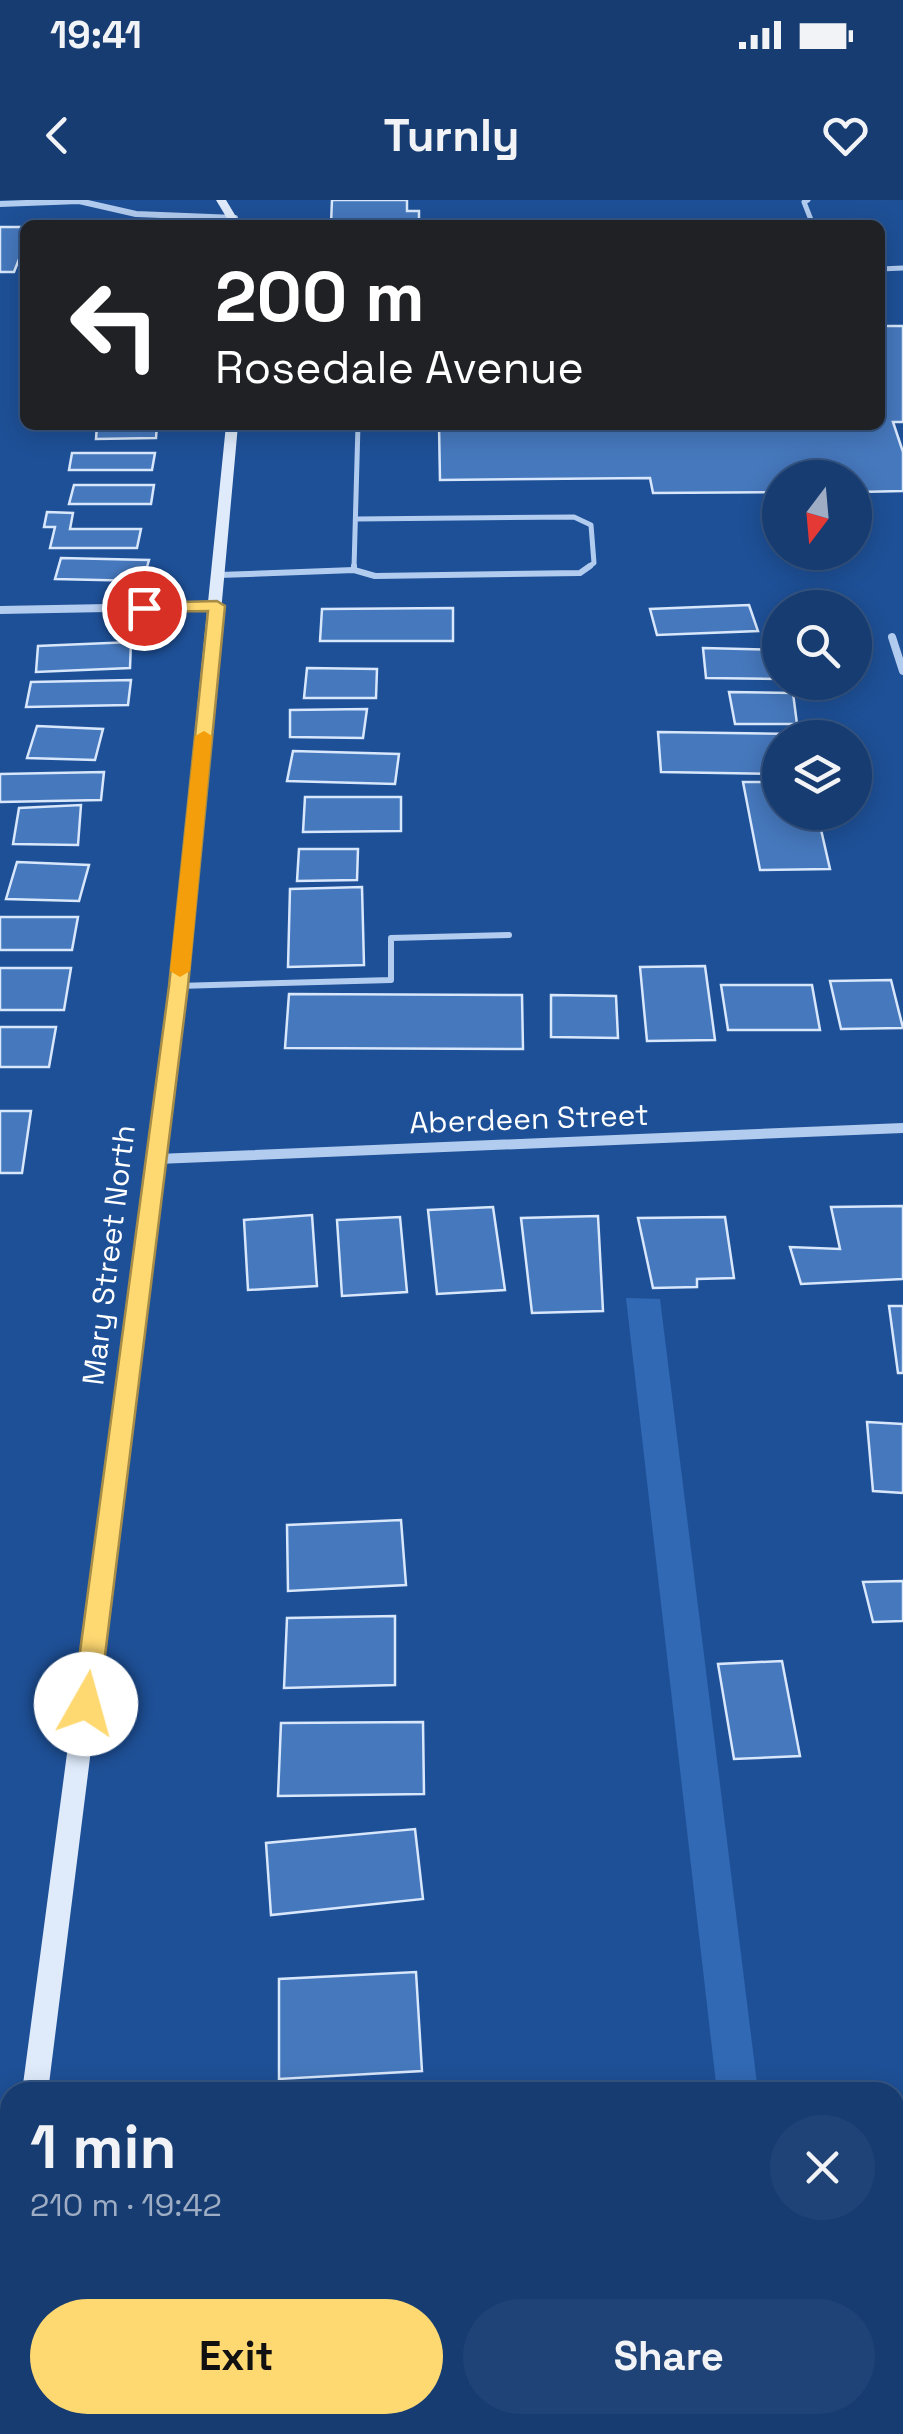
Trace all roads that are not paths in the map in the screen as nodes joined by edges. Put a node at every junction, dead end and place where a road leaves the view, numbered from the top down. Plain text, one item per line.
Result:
1 (79, 200) edge
2 (220, 200) edge
3 (0, 204) edge
4 (222, 220) edge
5 (235, 220) edge
6 (232, 430) edge
7 (358, 430) edge
8 (357, 518) junction
9 (354, 570) junction
10 (219, 575) junction
11 (217, 606) junction
12 (0, 610) edge
13 (892, 637) dead end
14 (903, 672) edge
15 (509, 935) dead end
16 (178, 986) junction
17 (903, 1128) edge
18 (157, 1160) junction
19 (37, 2082) edge

1 - 3 street
1 - 4 street
2 - 5 street
6 - 10 street, Mary Street North
7 - 8 lane
8 - 9 lane
8 - 9 lane
9 - 10 lane
10 - 11 street, Mary Street North
11 - 12 street
11 - 16 street, Mary Street North
13 - 14 street
15 - 16 lane
16 - 18 street, Mary Street North
17 - 18 street, Aberdeen Street
18 - 19 street, Mary Street North

